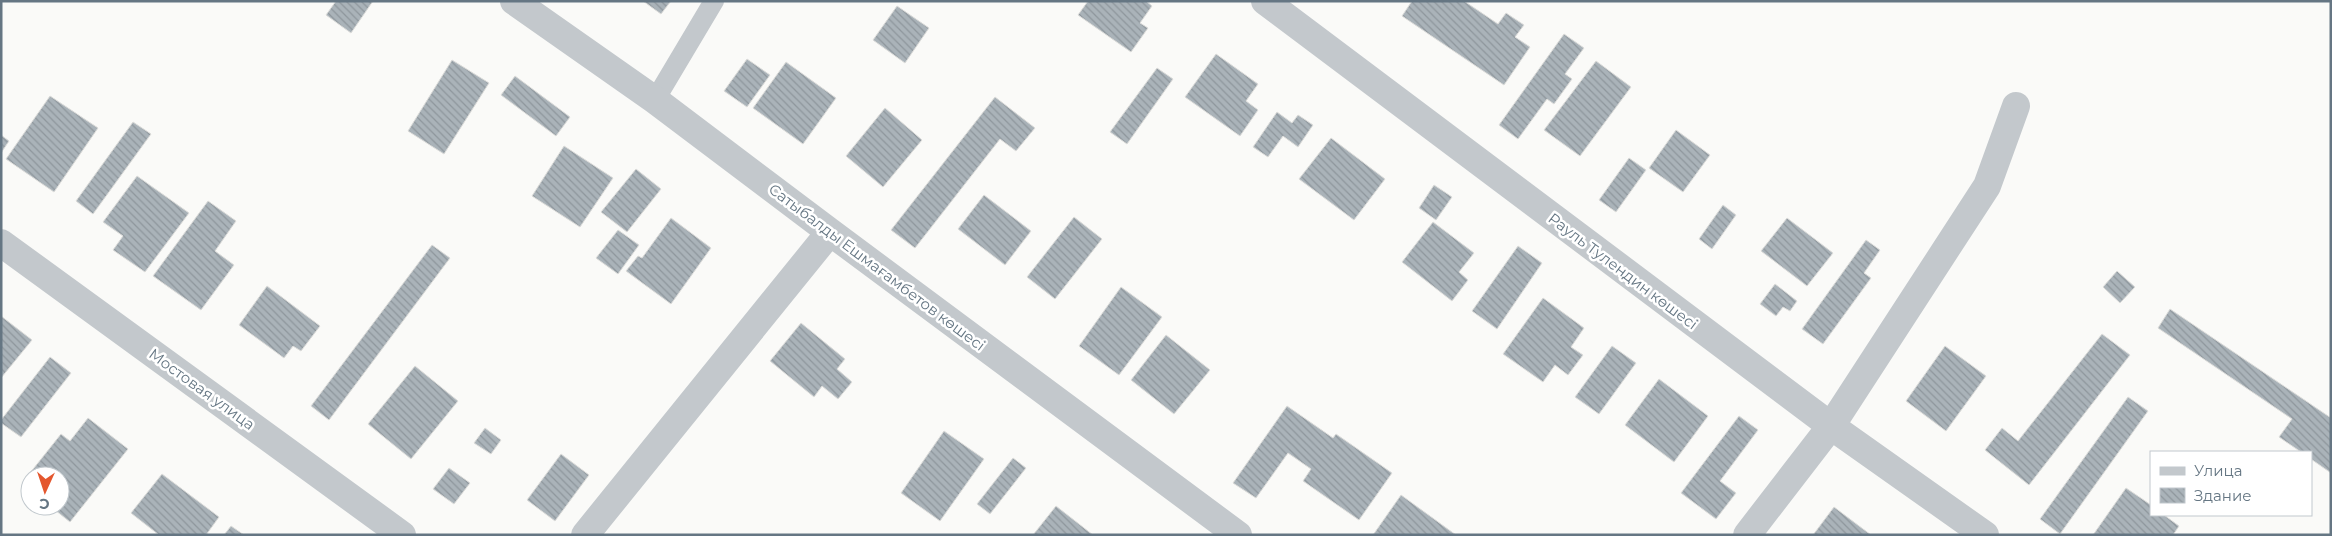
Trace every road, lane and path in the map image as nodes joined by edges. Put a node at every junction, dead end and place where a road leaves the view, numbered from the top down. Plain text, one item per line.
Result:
1 (514, 1) edge
2 (714, 1) edge
3 (1265, 1) edge
4 (655, 100) junction
5 (2016, 106) dead end
6 (830, 232) junction
7 (1, 243) edge
8 (1831, 426) junction
9 (402, 535) edge
10 (585, 535) edge
11 (1238, 535) edge
12 (1747, 535) edge
13 (1985, 535) edge

1 - 4 street, Сатыбалды Ешмағамбетов көшесі
2 - 4 lane
3 - 8 street, Рауль Тулендин көшесі
4 - 6 street, Сатыбалды Ешмағамбетов көшесі
5 - 8 street
6 - 10 street
6 - 11 street, Сатыбалды Ешмағамбетов көшесі
7 - 9 street, Мостовая улица
8 - 12 street
8 - 13 street, Рауль Тулендин көшесі

